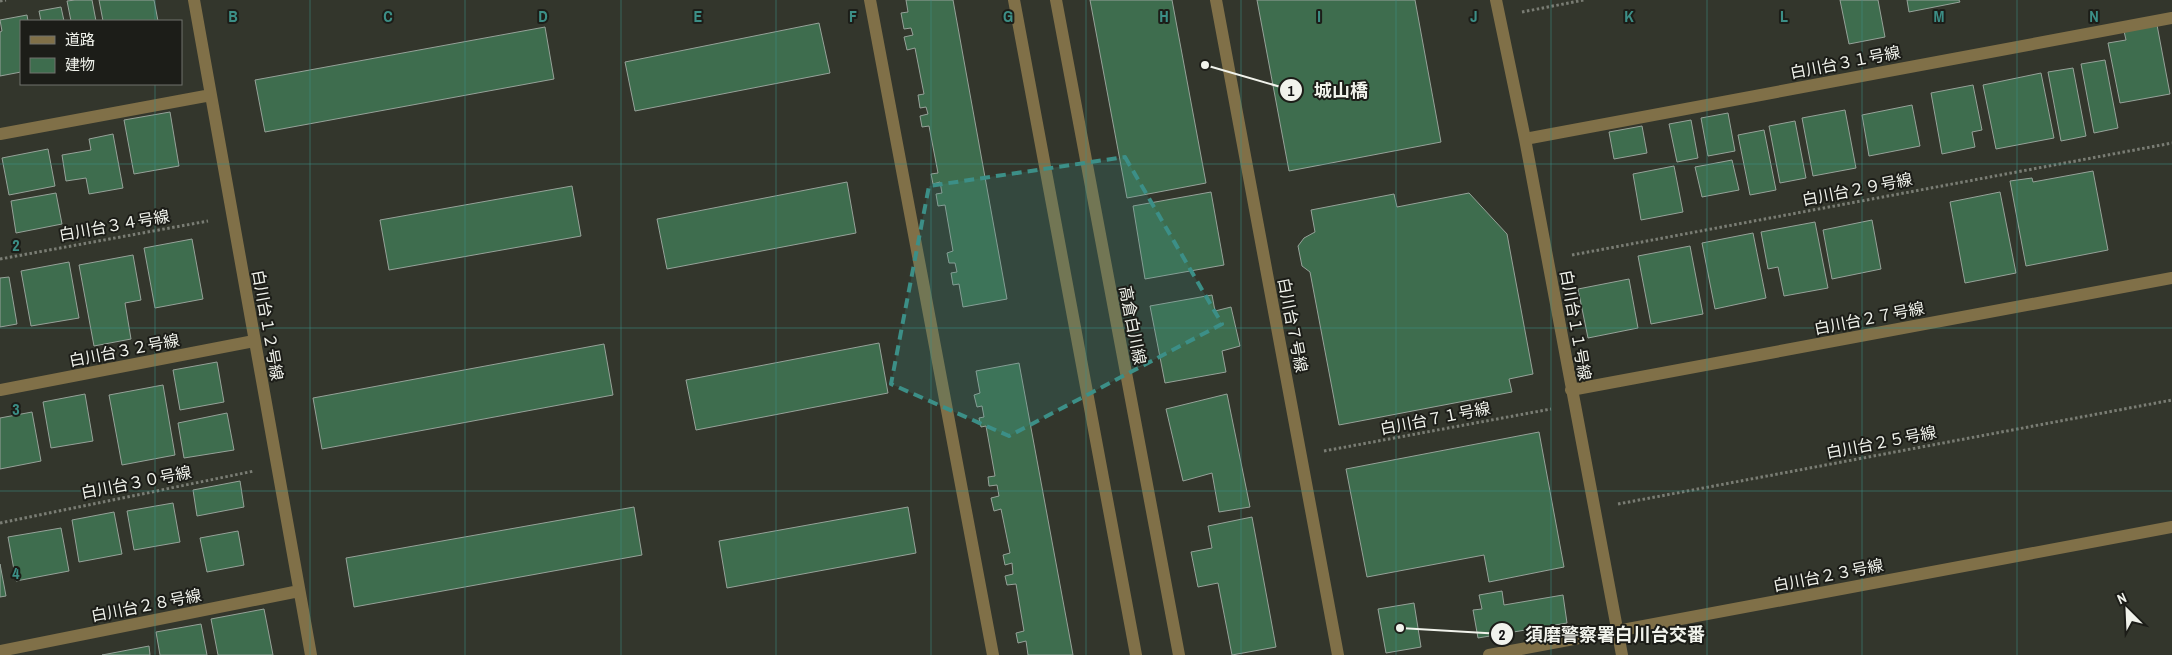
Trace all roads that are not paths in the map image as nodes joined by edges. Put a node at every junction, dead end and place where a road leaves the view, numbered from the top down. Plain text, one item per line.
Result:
1 (194, 0) edge
2 (870, 0) edge
3 (1014, 0) edge
4 (1056, 0) edge
5 (1216, 0) edge
6 (1496, 0) edge
7 (2172, 18) edge
8 (211, 95) junction
9 (0, 134) edge
10 (1525, 139) junction
11 (2172, 278) edge
12 (254, 341) junction
13 (0, 390) edge
14 (1571, 390) junction
15 (2172, 527) edge
16 (299, 591) junction
17 (1618, 630) junction
18 (0, 651) edge
19 (311, 655) edge
20 (993, 655) edge
21 (1136, 655) edge
22 (1178, 655) edge
23 (1338, 655) edge
24 (1489, 655) edge
25 (1622, 655) edge

1 - 8 street, 白川台１２号線
2 - 20 street
3 - 21 street
4 - 22 street, 高倉白川線
5 - 23 street, 白川台７号線
6 - 10 street, 白川台１１号線
7 - 10 street, 白川台３１号線
8 - 9 street
8 - 12 street, 白川台１２号線
10 - 14 street, 白川台１１号線
11 - 14 street, 白川台２７号線
12 - 13 street, 白川台３２号線
12 - 16 street, 白川台１２号線
14 - 17 street, 白川台１１号線
15 - 17 street, 白川台２３号線
16 - 18 street, 白川台２８号線
16 - 19 street, 白川台１２号線
17 - 24 street, 白川台２３号線
17 - 25 street, 白川台１１号線

